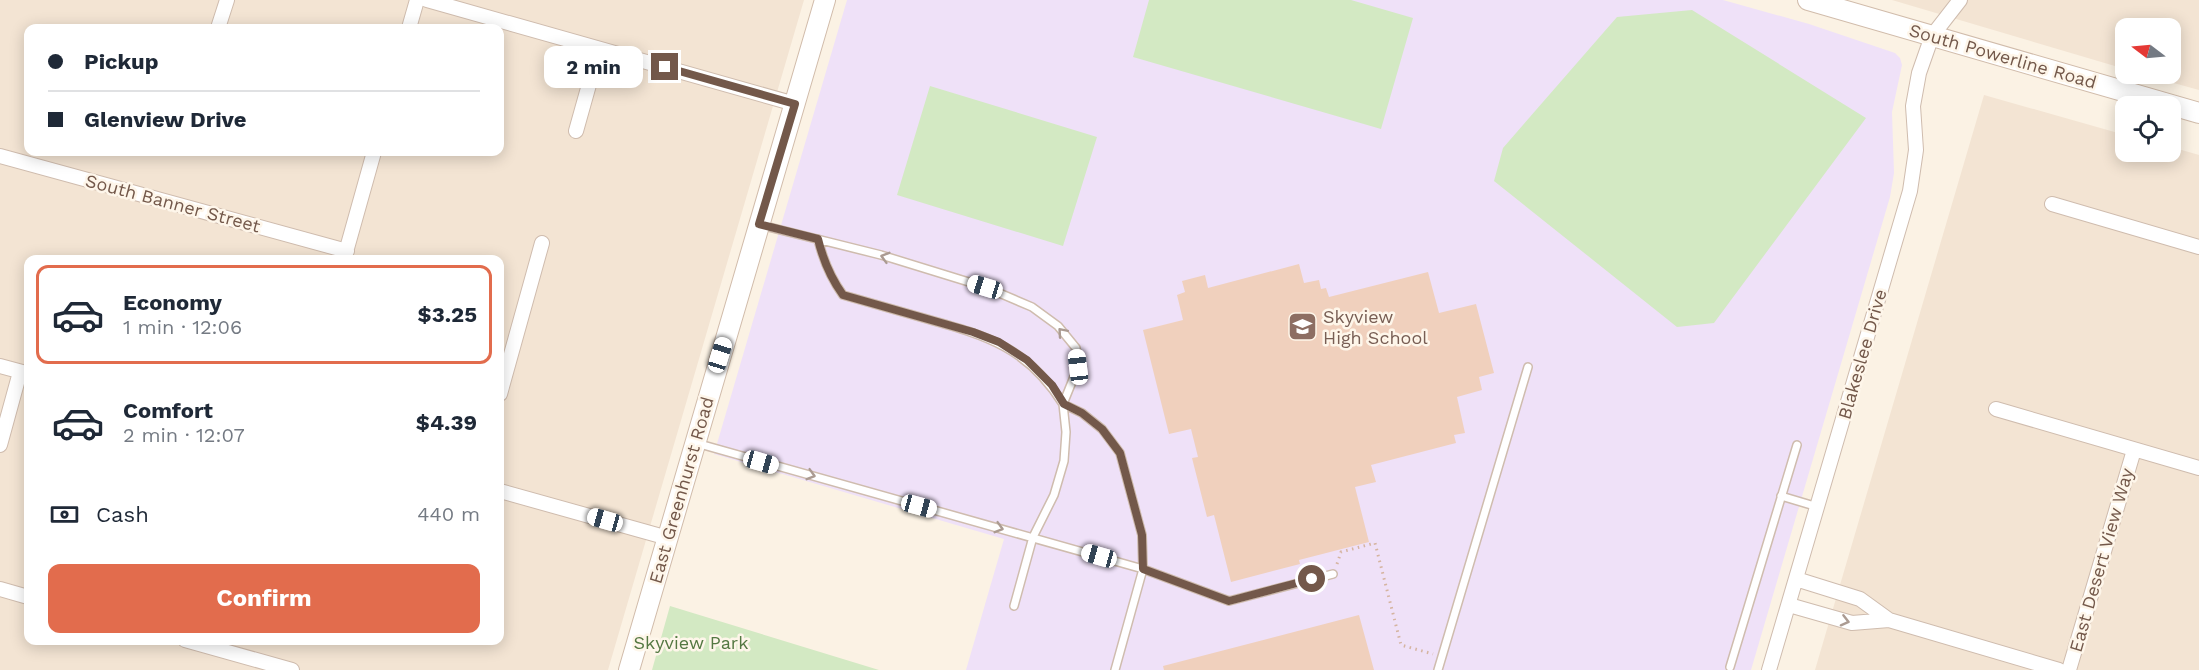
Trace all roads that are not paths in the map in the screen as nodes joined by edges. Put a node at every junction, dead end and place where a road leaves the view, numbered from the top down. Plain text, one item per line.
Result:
1 (227, 0) edge
2 (417, 0) edge
3 (427, 0) edge
4 (825, 0) edge
5 (1808, 0) edge
6 (1960, 0) edge
7 (219, 24) edge
8 (410, 24) edge
9 (1932, 36) junction
10 (599, 49) junction
11 (795, 104) junction
12 (2199, 113) edge
13 (576, 131) dead end
14 (0, 156) edge
15 (373, 156) edge
16 (2052, 204) dead end
17 (759, 224) junction
18 (818, 239) junction
19 (542, 243) dead end
20 (2199, 247) edge
21 (345, 255) edge
22 (0, 366) edge
23 (1528, 367) dead end
24 (24, 373) edge
25 (504, 380) edge
26 (1064, 404) junction
27 (1996, 409) dead end
28 (694, 443) junction
29 (0, 445) edge
30 (1797, 445) dead end
31 (2134, 450) junction
32 (2199, 468) edge
33 (504, 492) edge
34 (1781, 496) junction
35 (1818, 507) junction
36 (1033, 537) junction
37 (668, 538) junction
38 (1143, 569) junction
39 (1333, 574) road end
40 (1797, 579) junction
41 (0, 590) edge
42 (24, 596) edge
43 (1789, 605) junction
44 (1014, 606) dead end
45 (1889, 620) junction
46 (203, 645) edge
47 (1730, 668) dead end
48 (292, 670) edge
49 (629, 670) edge
50 (1115, 670) edge
51 (1438, 670) edge
52 (1769, 670) edge
53 (2059, 670) edge
54 (2069, 670) edge

1 - 7 street
2 - 8 street
3 - 10 street
4 - 11 main road, East Greenhurst Road
5 - 9 main road, South Powerline Road
6 - 9 street, Blakeslee Drive
9 - 12 main road, South Powerline Road
9 - 35 street, Blakeslee Drive
10 - 11 street
10 - 13 street
11 - 17 main road, East Greenhurst Road
14 - 21 street, South Banner Street
15 - 21 street
16 - 20 street
17 - 18 lane
17 - 28 main road, East Greenhurst Road
18 - 26 lane
26 -> 18 lane
19 - 25 street
22 - 24 street
23 - 51 lane
24 - 29 street
26 - 36 lane
26 - 38 lane
27 - 31 street
28 -> 36 lane
28 - 37 main road, East Greenhurst Road
30 - 34 lane
31 - 32 street
31 - 54 street, East Desert View Way
33 - 37 street
34 - 35 lane
34 - 47 lane
35 - 40 street, Blakeslee Drive
36 - 38 lane
36 - 44 lane
37 - 49 main road, East Greenhurst Road
38 - 39 lane
38 - 50 lane
40 - 43 street, Blakeslee Drive
40 - 45 street
41 - 42 street
43 -> 45 street
43 - 52 street, Blakeslee Drive
45 - 53 street
46 - 48 street

